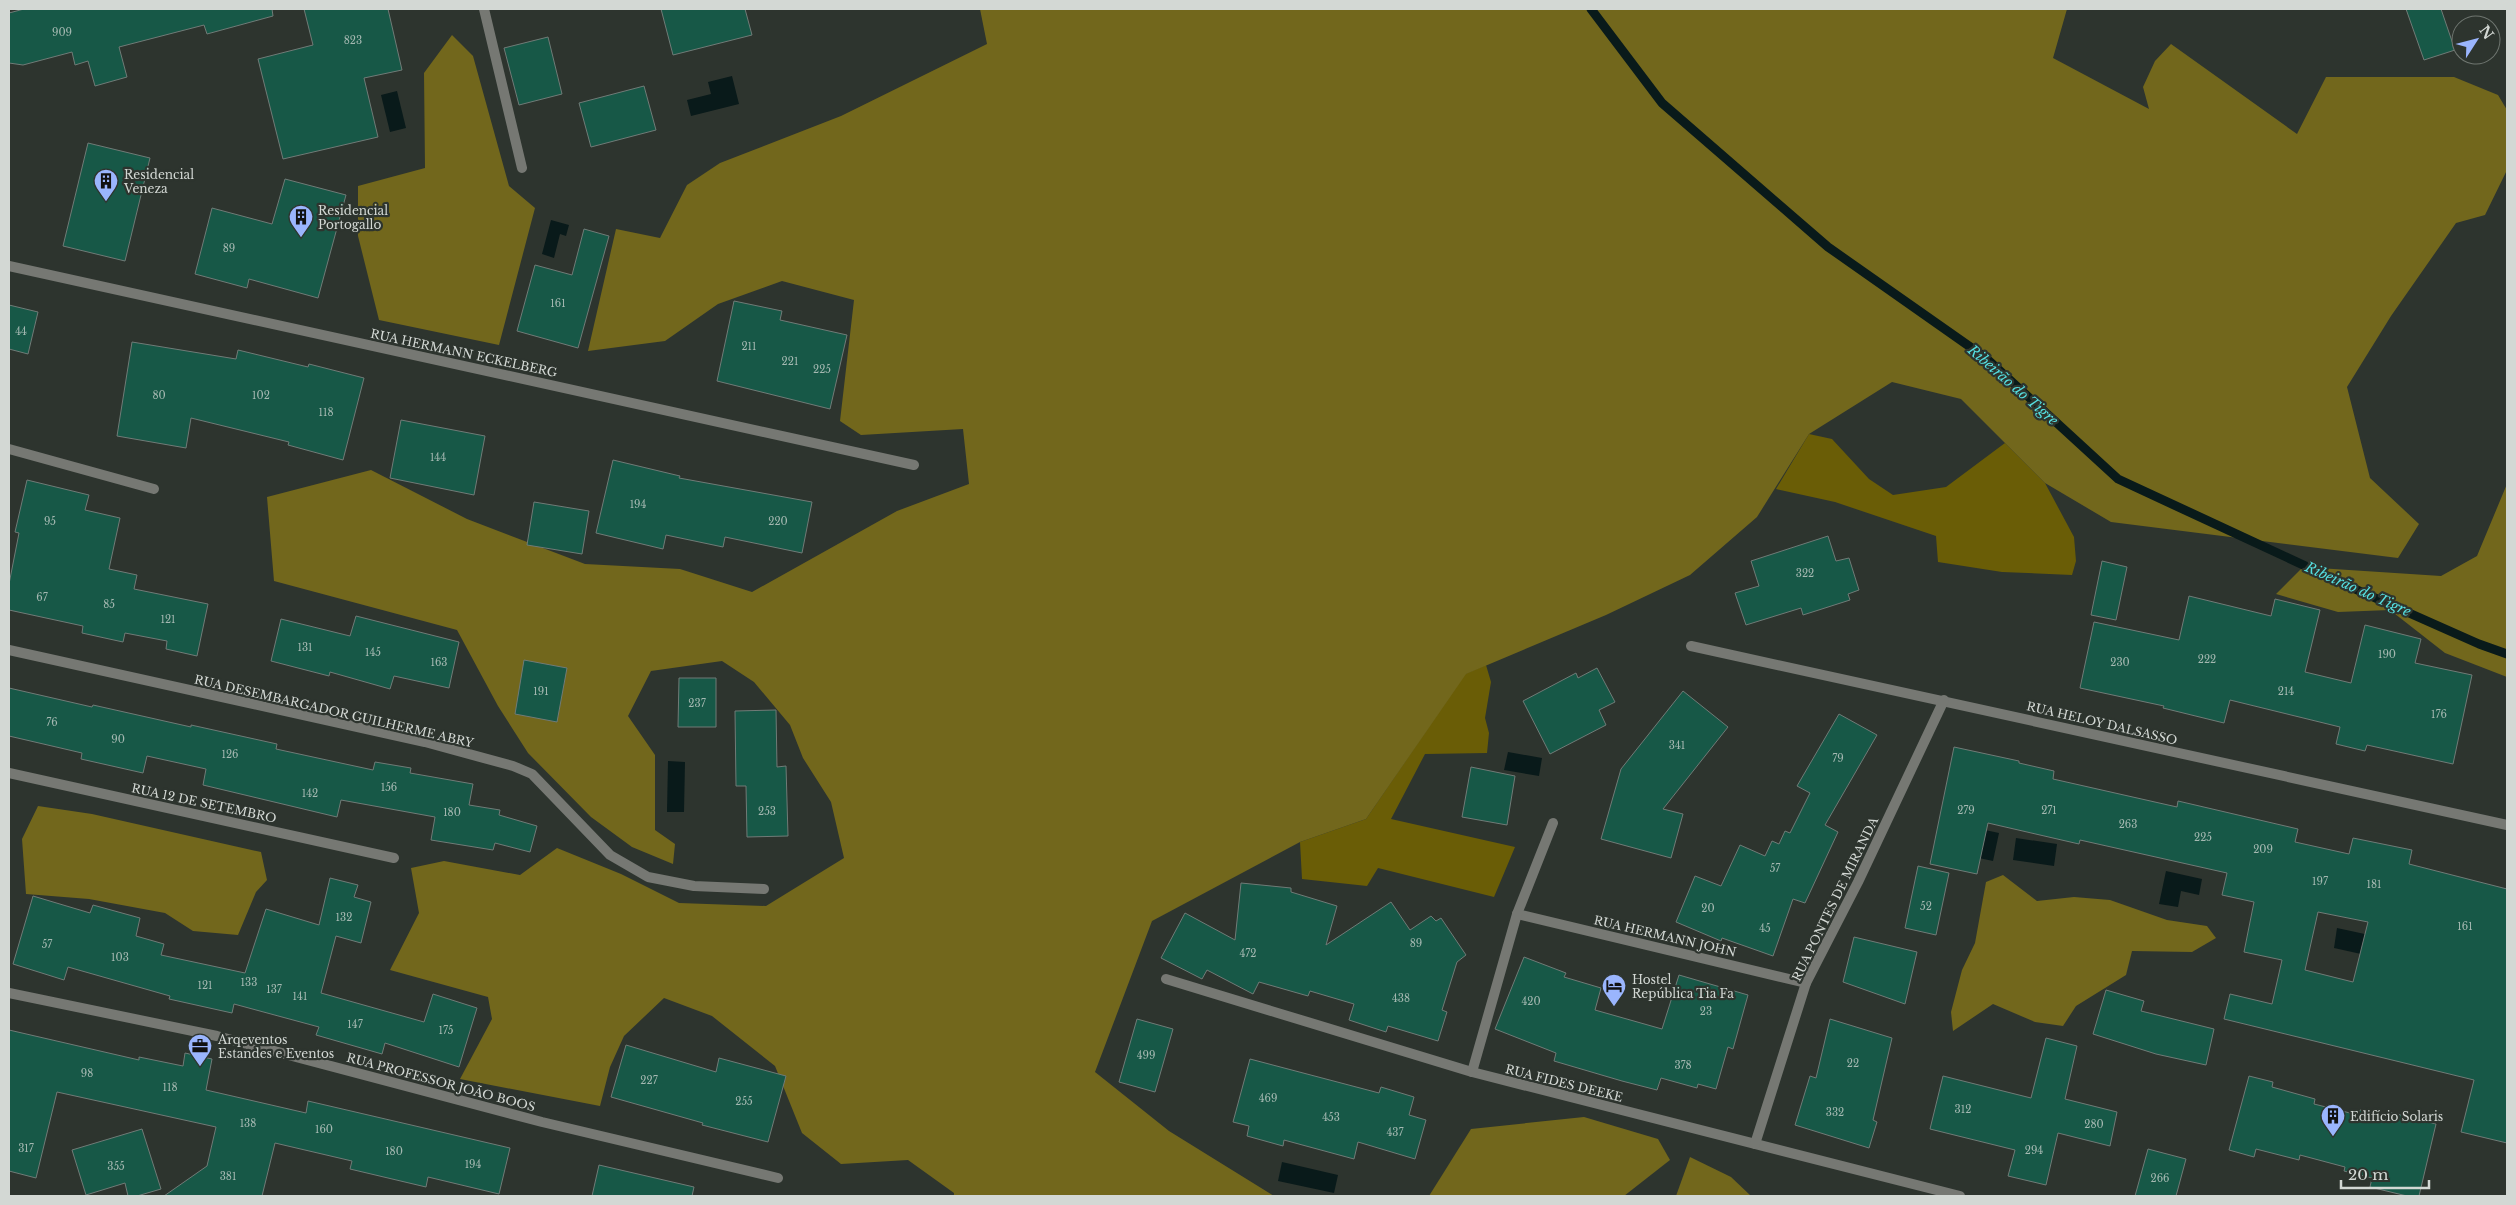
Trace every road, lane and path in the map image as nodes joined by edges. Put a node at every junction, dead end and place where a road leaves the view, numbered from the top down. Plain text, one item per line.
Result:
1 (484, 9) edge
2 (522, 168) dead end
3 (9, 266) edge
4 (9, 449) edge
5 (914, 465) dead end
6 (154, 489) dead end
7 (1691, 646) dead end
8 (9, 650) edge
9 (1944, 700) junction
10 (9, 773) edge
11 (1553, 823) dead end
12 (2507, 826) edge
13 (394, 858) dead end
14 (764, 889) dead end
15 (1517, 914) junction
16 (1166, 979) dead end
17 (1806, 983) junction
18 (9, 992) edge
19 (1472, 1072) junction
20 (1755, 1144) junction
21 (778, 1178) dead end
22 (1960, 1196) edge

1 - 2 street
3 - 5 street, RUA HERMANN ECKELBERG
4 - 6 street
7 - 9 street, RUA HELOY DALSASSO
8 - 14 street, RUA DESEMBARGADOR GUILHERME ABRY
9 - 12 street, RUA HELOY DALSASSO
9 - 17 street, RUA PONTES DE MIRANDA
10 - 13 street, RUA 12 DE SETEMBRO
11 - 15 street
15 - 17 street, RUA HERMANN JOHN
15 - 19 street
16 - 19 street, RUA FIDES DEEKE
17 - 20 street, RUA PONTES DE MIRANDA
18 - 21 street, RUA PROFESSOR JOÃO BOOS
19 - 20 street, RUA FIDES DEEKE
20 - 22 street, RUA FIDES DEEKE

